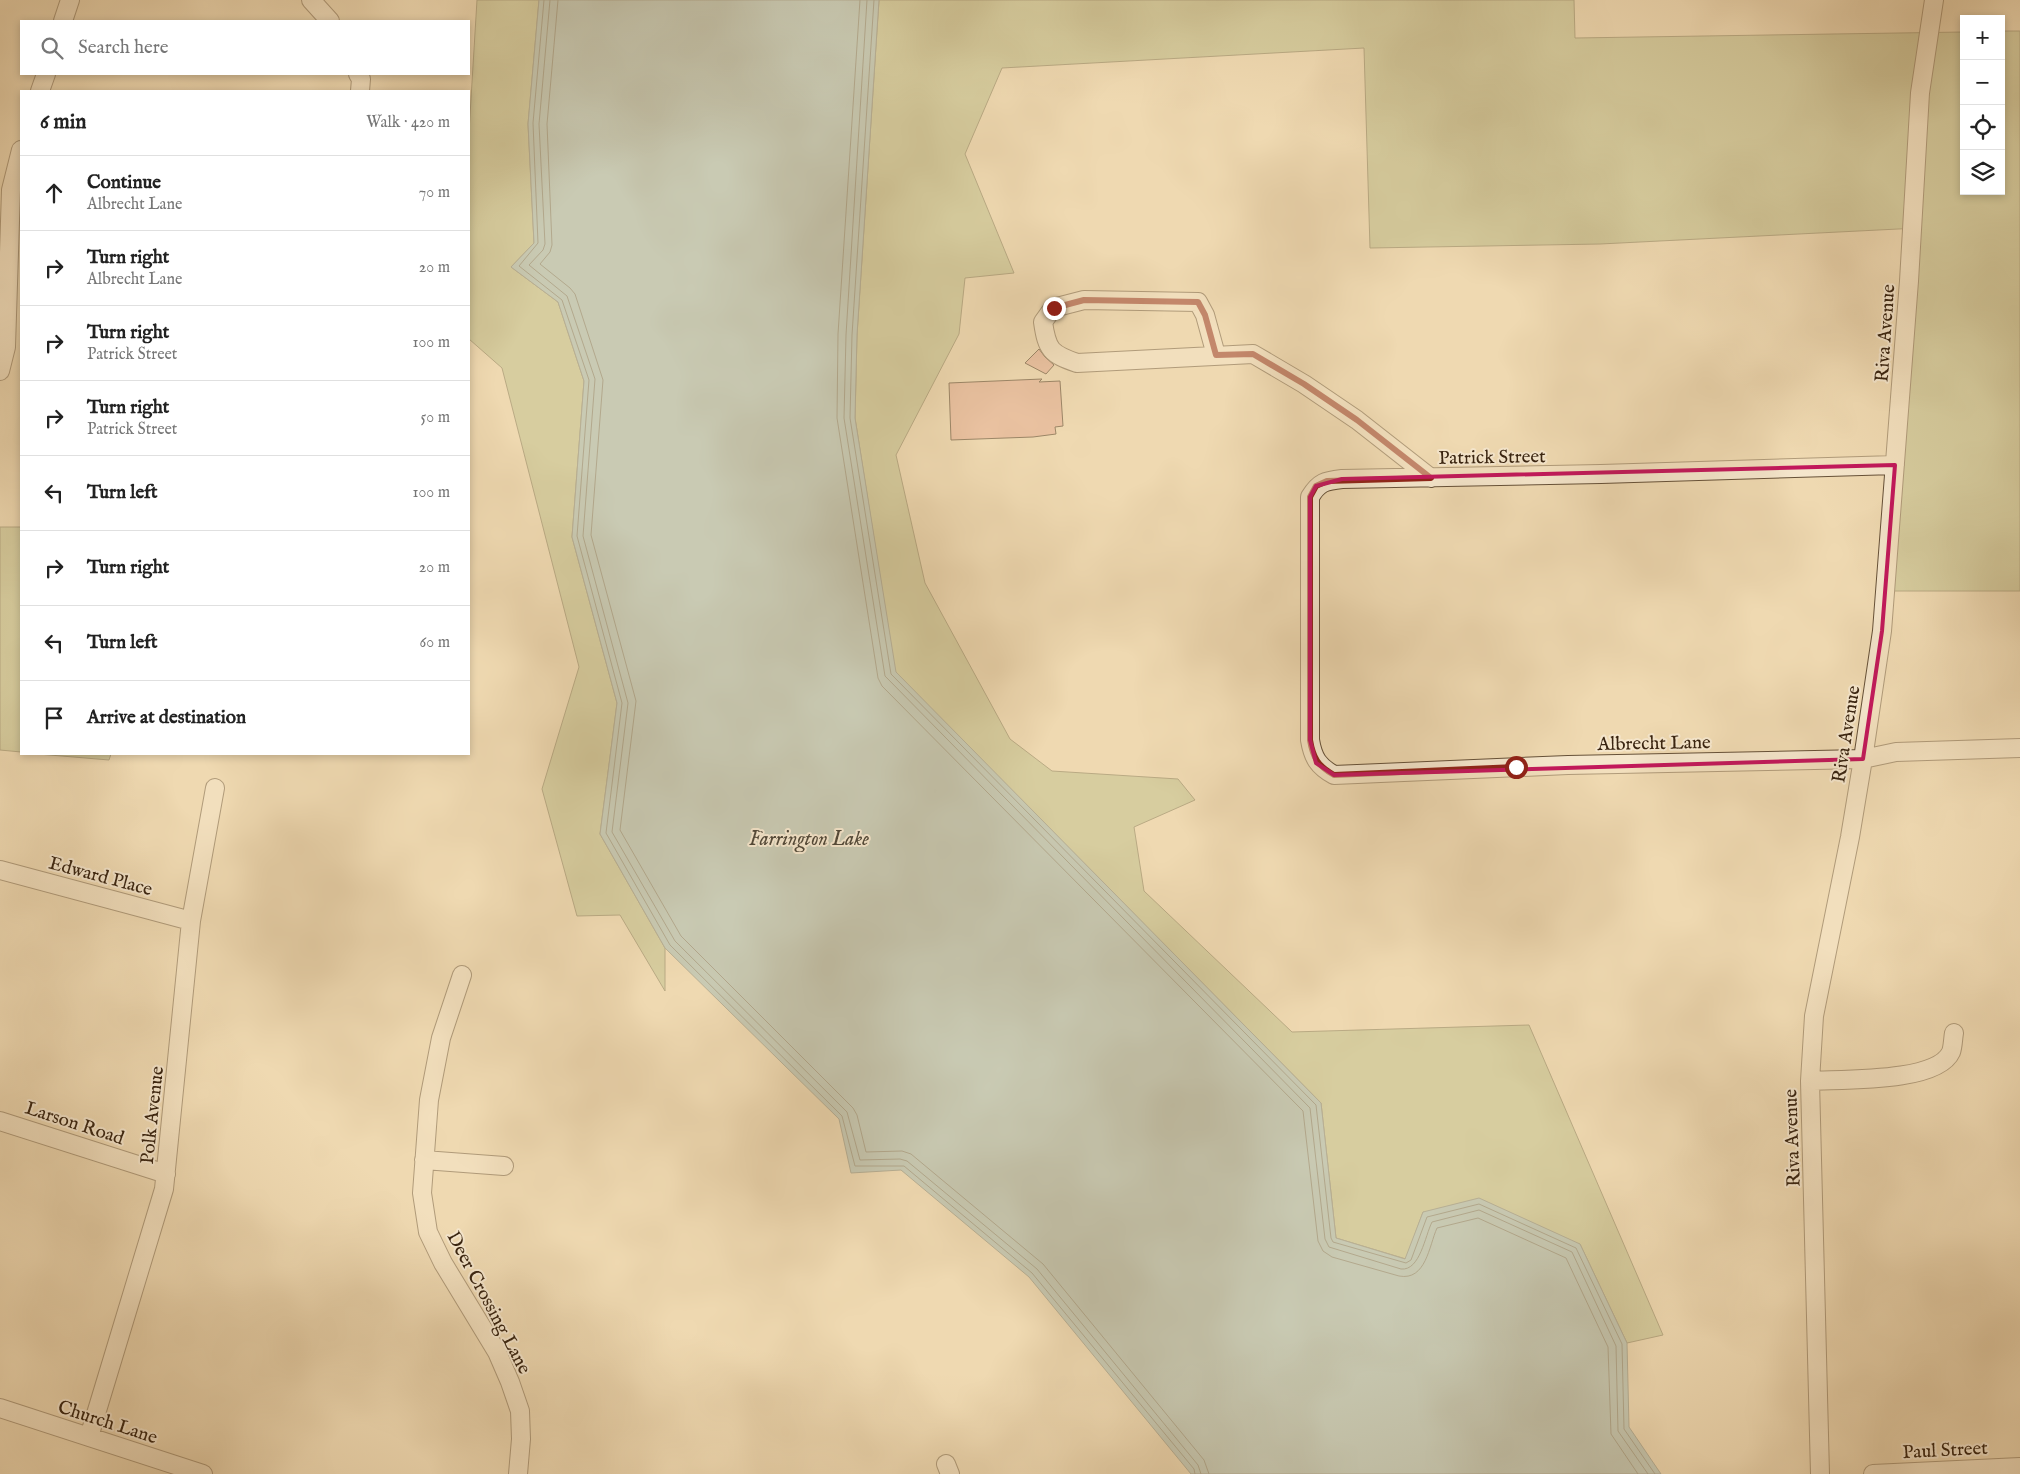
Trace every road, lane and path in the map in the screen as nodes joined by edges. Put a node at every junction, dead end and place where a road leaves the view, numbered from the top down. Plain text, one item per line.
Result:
1 (70, 0) edge
2 (311, 0) edge
3 (1934, 0) edge
4 (63, 20) edge
5 (329, 20) edge
6 (46, 75) edge
7 (359, 75) edge
8 (40, 90) edge
9 (360, 90) edge
10 (20, 153) edge
11 (6, 188) edge
12 (1216, 355) junction
13 (0, 370) edge
14 (1894, 465) junction
15 (1431, 478) junction
16 (1310, 740) joint
17 (2020, 748) edge
18 (1863, 759) junction
19 (215, 788) dead end
20 (0, 870) edge
21 (191, 920) junction
22 (462, 975) dead end
23 (1954, 1033) dead end
24 (1810, 1081) junction
25 (0, 1120) edge
26 (424, 1160) junction
27 (504, 1166) dead end
28 (166, 1174) junction
29 (0, 1408) edge
30 (90, 1437) junction
31 (2020, 1467) edge
32 (203, 1474) edge
33 (518, 1474) edge
34 (1820, 1474) edge
35 (1873, 1474) edge

1 - 4 street
2 - 5 street
3 - 14 street, Riva Avenue
6 - 8 street
7 - 9 street
10 - 11 street
11 - 13 street
12 - 12 street
12 - 15 street
14 - 15 street, Patrick Street
14 - 18 street, Riva Avenue
15 - 16 street, Patrick Street
16 - 18 street, Albrecht Lane
17 - 18 street, Albrecht Lane
18 - 24 street, Riva Avenue
19 - 21 street, Polk Avenue
20 - 21 street, Edward Place
21 - 28 street, Polk Avenue
22 - 26 street, Deer Crossing Lane
23 - 24 street
24 - 34 street, Riva Avenue
25 - 28 street, Larson Road
26 - 27 street
26 - 33 street, Deer Crossing Lane
28 - 30 street, Polk Avenue
29 - 30 street, Church Lane
30 - 32 street, Church Lane
31 - 35 street, Paul Street

